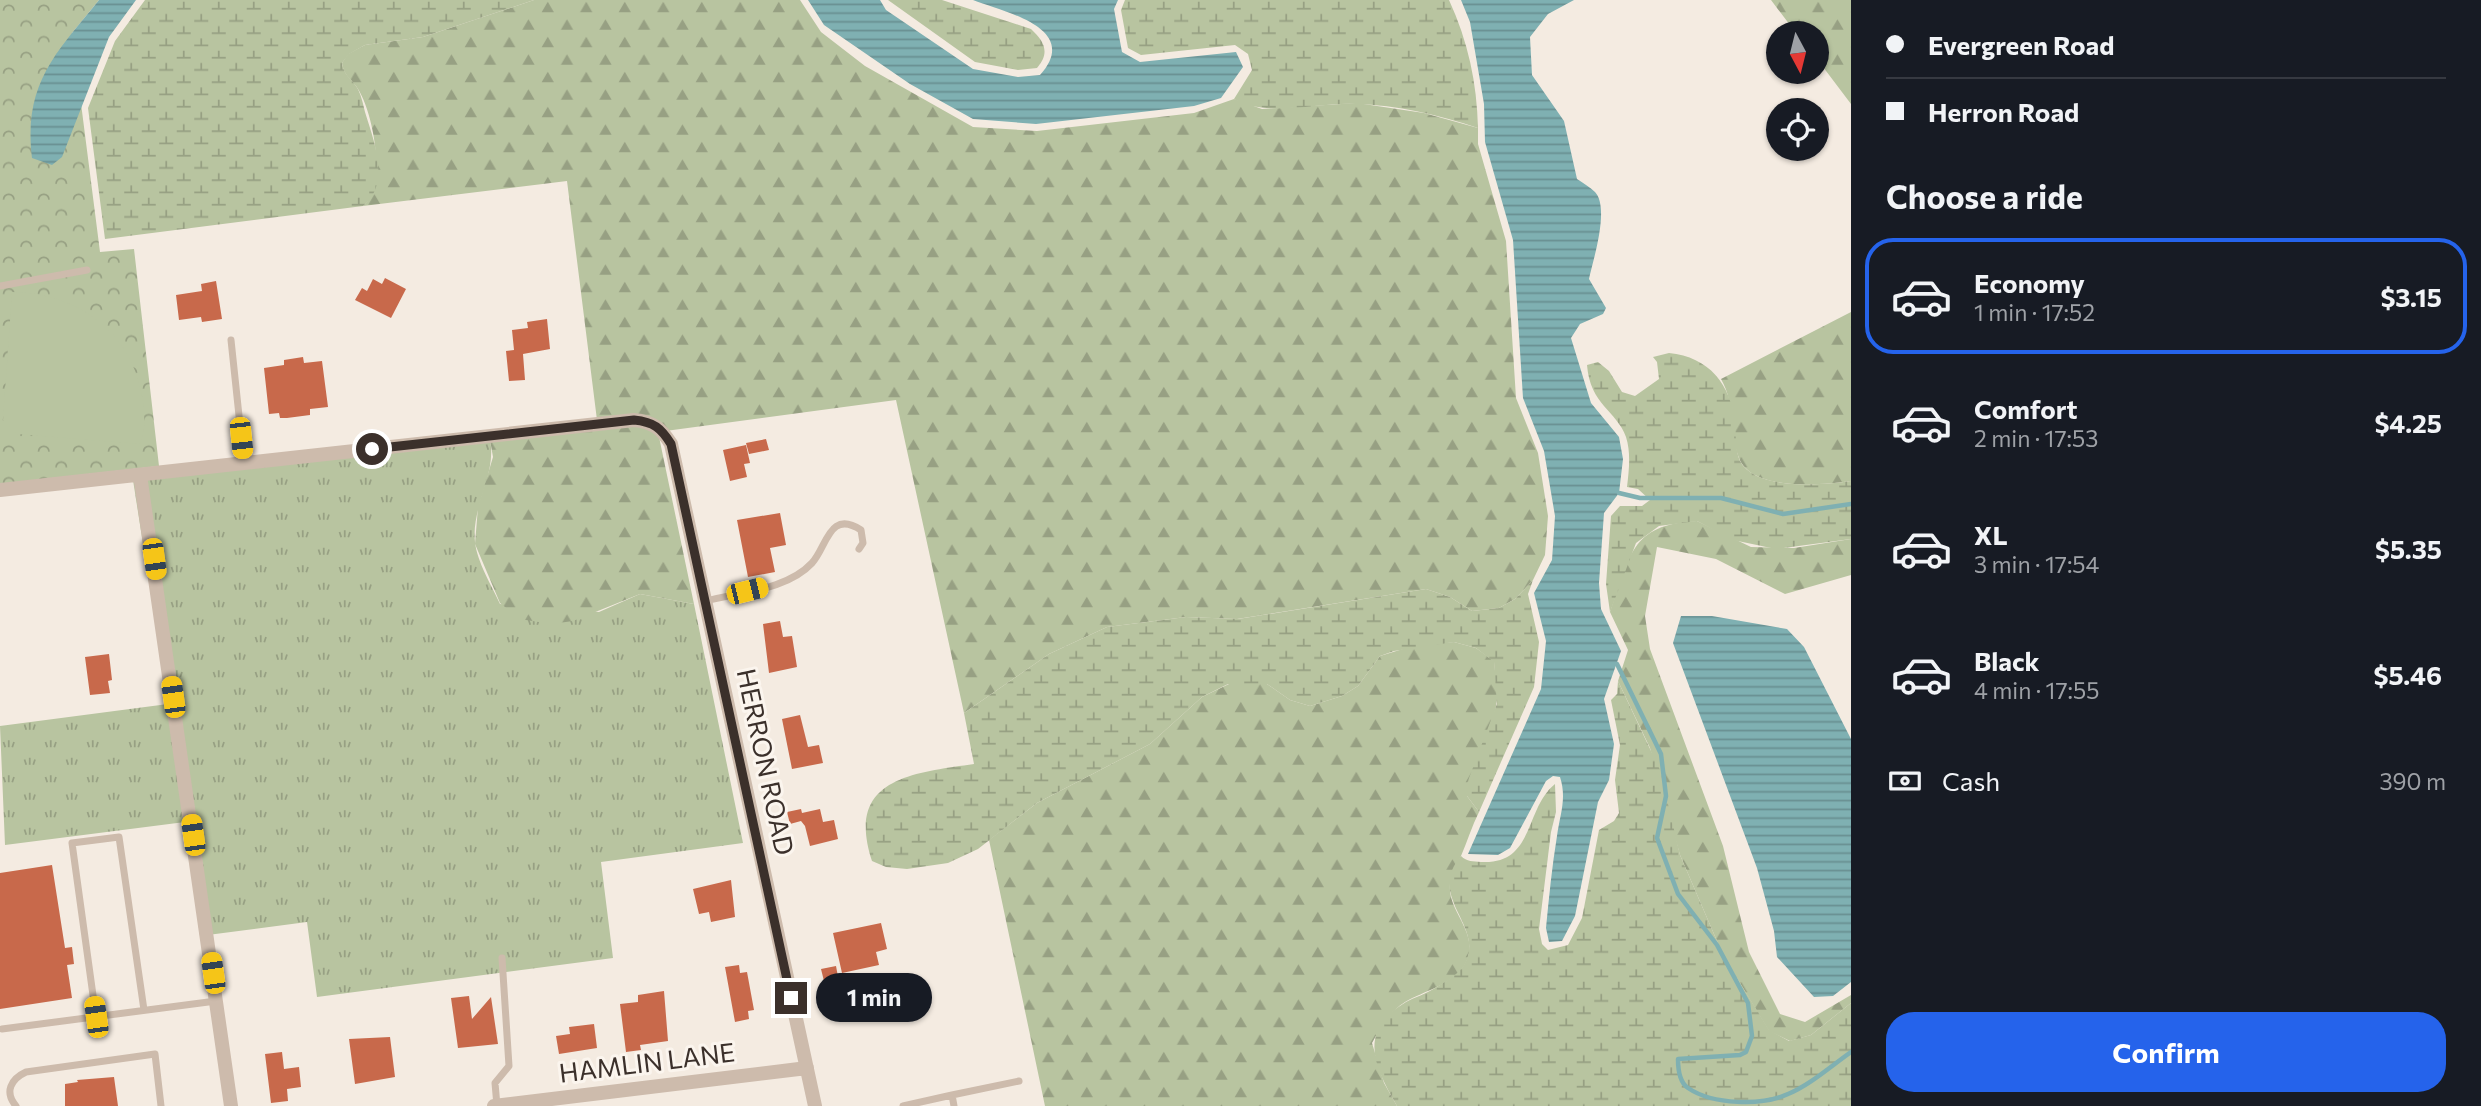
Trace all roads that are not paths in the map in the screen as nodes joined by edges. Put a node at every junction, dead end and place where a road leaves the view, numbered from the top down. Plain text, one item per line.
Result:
1 (87, 270) dead end
2 (0, 286) edge
3 (231, 340) dead end
4 (244, 463) junction
5 (140, 475) junction
6 (0, 489) edge
7 (859, 549) dead end
8 (705, 601) junction
9 (502, 958) dead end
10 (216, 1001) junction
11 (144, 1010) junction
12 (96, 1017) junction
13 (2, 1029) dead end
14 (807, 1068) junction
15 (1019, 1081) dead end
16 (952, 1095) junction
17 (16, 1106) edge
18 (161, 1106) edge
19 (231, 1106) edge
20 (495, 1106) edge
21 (815, 1106) edge
22 (904, 1106) edge
23 (954, 1106) edge

1 - 2 lane
3 - 4 lane
4 - 5 street
4 - 8 street, HERRON ROAD
5 - 6 street
5 - 10 street
7 - 8 lane
8 - 14 street, HERRON ROAD
9 - 20 lane
10 - 11 lane
10 - 19 street
11 - 12 lane
11 - 12 lane
12 - 13 lane
14 - 20 street, HAMLIN LANE
14 - 21 street, HERRON ROAD
15 - 16 lane
16 - 22 lane
16 - 23 lane
17 - 18 lane

